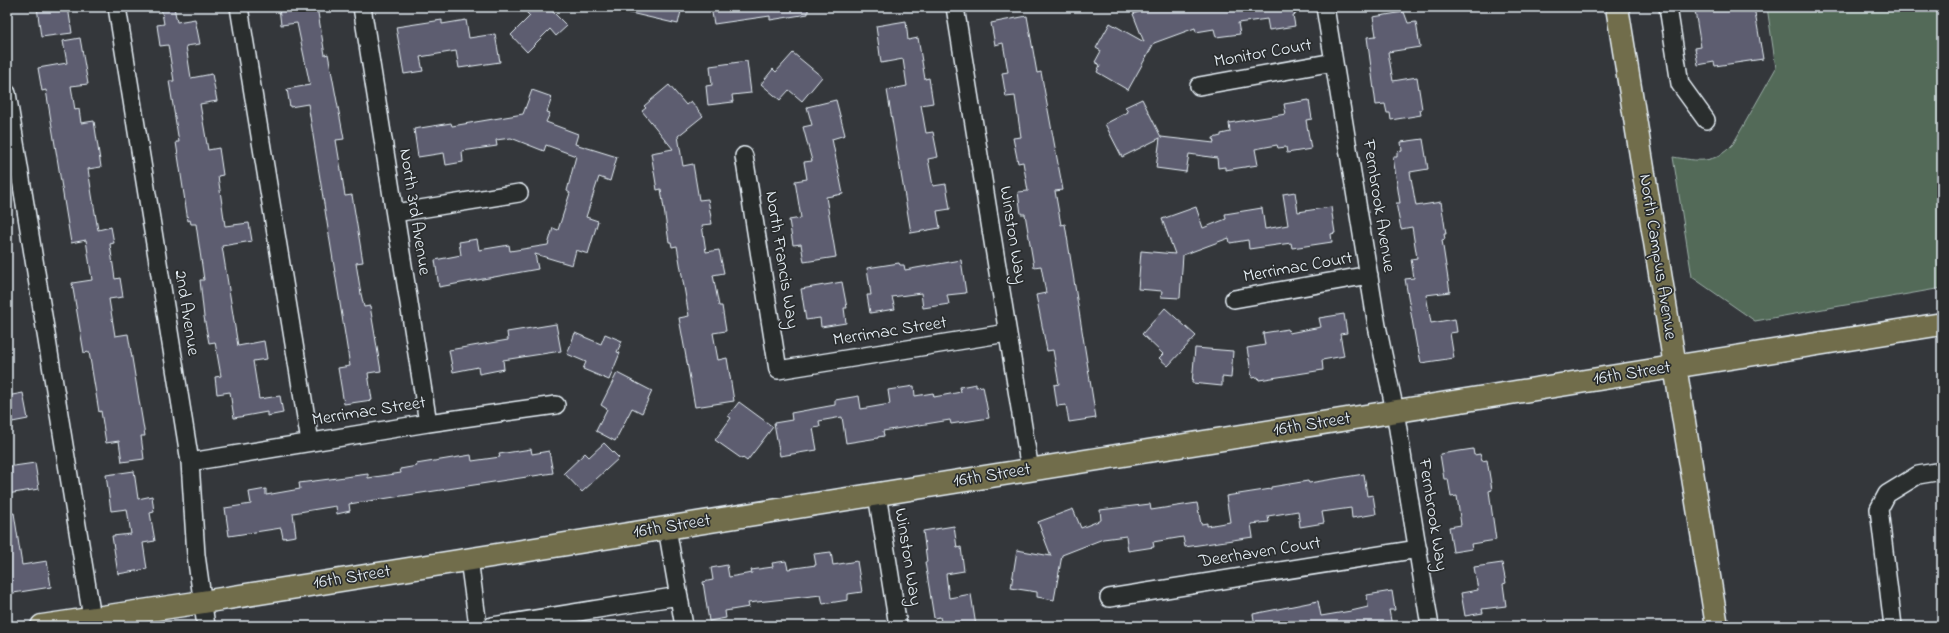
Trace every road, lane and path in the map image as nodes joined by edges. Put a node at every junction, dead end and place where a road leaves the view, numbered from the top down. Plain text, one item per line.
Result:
1 (117, 7) edge
2 (240, 7) edge
3 (362, 7) edge
4 (955, 7) edge
5 (1325, 7) edge
6 (1617, 7) edge
7 (1668, 7) edge
8 (1334, 62) junction
9 (1199, 86) dead end
10 (7, 93) edge
11 (1706, 120) dead end
12 (744, 156) dead end
13 (519, 193) dead end
14 (395, 214) junction
15 (1369, 275) junction
16 (1234, 299) dead end
17 (1942, 324) edge
18 (1007, 333) junction
19 (1675, 367) junction
20 (778, 370) joint
21 (556, 405) dead end
22 (1395, 411) junction
23 (428, 422) junction
24 (310, 442) junction
25 (190, 462) junction
26 (1030, 470) junction
27 (1942, 471) edge
28 (878, 494) junction
29 (667, 528) junction
30 (1418, 549) junction
31 (469, 559) junction
32 (679, 596) junction
33 (1109, 598) dead end
34 (203, 602) junction
35 (92, 618) junction
36 (42, 626) edge
37 (206, 626) edge
38 (478, 626) edge
39 (492, 626) edge
40 (684, 626) edge
41 (898, 626) edge
42 (1430, 626) edge
43 (1717, 626) edge
44 (1894, 626) edge

1 - 25 street, 2nd Avenue
2 - 24 street
3 - 14 street, North 3rd Avenue
4 - 18 street, Winston Way
5 - 8 street, Fernbrook Avenue
6 - 19 main road, North Campus Avenue
7 - 11 street
8 - 9 street, Monitor Court
8 - 15 street, Fernbrook Avenue
10 - 35 street
12 - 20 street, North Francis Way
13 - 14 street
14 - 23 street, North 3rd Avenue
15 - 16 street, Merrimac Court
15 - 22 street, Fernbrook Avenue
17 - 19 main road, 16th Street
18 - 20 street, Merrimac Street
18 - 26 street, Winston Way
19 - 22 main road, 16th Street
19 - 43 main road, North Campus Avenue
21 - 23 street, Merrimac Street
22 - 26 main road, 16th Street
22 - 30 street, Fernbrook Way
23 - 24 street, Merrimac Street
24 - 25 street, Merrimac Street
25 - 34 street, 2nd Avenue
26 - 28 main road, 16th Street
27 - 44 street
28 - 29 main road, 16th Street
28 - 41 street, Winston Way
29 - 31 main road, 16th Street
29 - 32 street
30 - 33 street, Deerhaven Court
30 - 42 street, Fernbrook Way
31 - 34 main road, 16th Street
31 - 38 street
32 - 39 street
32 - 40 street
34 - 35 main road, 16th Street
34 - 37 street, 2nd Avenue
35 - 36 main road, 16th Street

